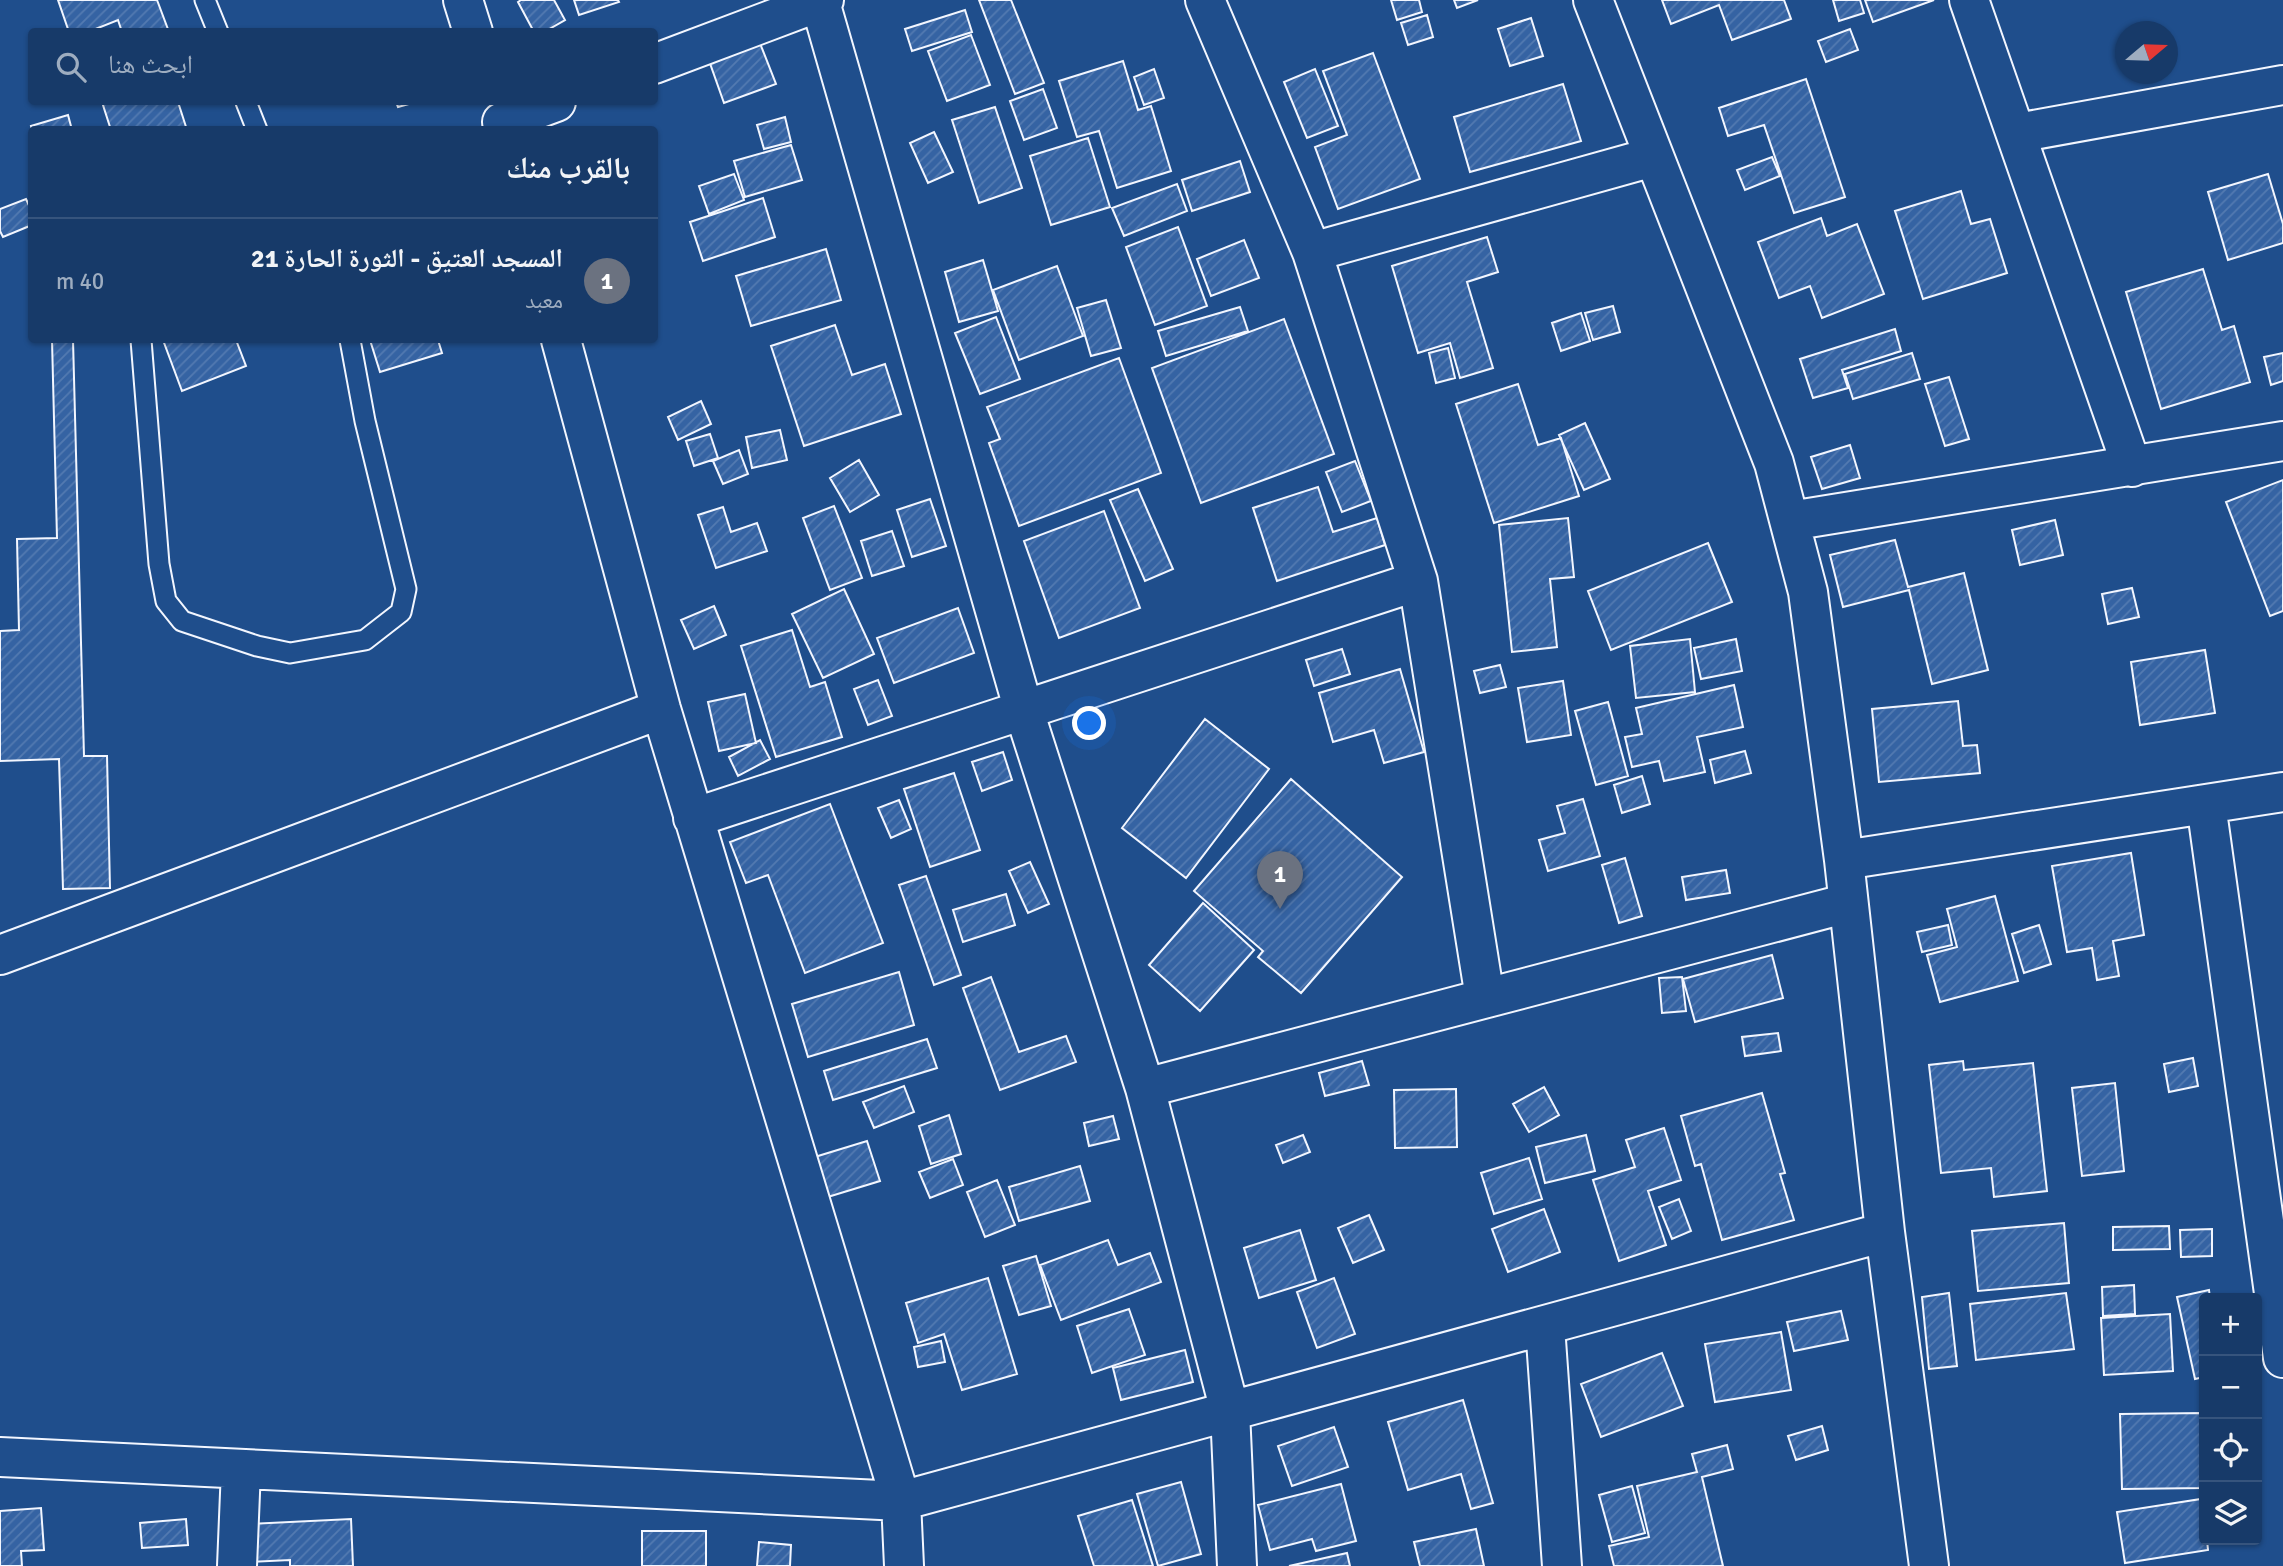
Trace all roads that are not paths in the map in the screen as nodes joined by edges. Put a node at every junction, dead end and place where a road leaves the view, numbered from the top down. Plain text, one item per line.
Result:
1 (205, 0) edge
2 (463, 0) edge
3 (1205, 0) edge
4 (1593, 0) edge
5 (1969, 0) edge
6 (822, 1) edge
7 (216, 28) edge
8 (472, 28) edge
9 (658, 62) edge
10 (2283, 86) edge
11 (247, 105) edge
12 (546, 105) edge
13 (501, 118) edge
14 (255, 126) edge
15 (2017, 133) junction
16 (1653, 157) junction
17 (1312, 252) junction
18 (141, 343) edge
19 (351, 343) edge
20 (562, 343) edge
21 (2283, 441) edge
22 (2132, 467) junction
23 (1790, 521) junction
24 (1418, 581) junction
25 (661, 709) junction
26 (1024, 711) junction
27 (2283, 792) edge
28 (2206, 804) junction
29 (693, 818) junction
30 (1844, 860) junction
31 (1848, 903) junction
32 (0, 955) edge
33 (1485, 998) junction
34 (1145, 1088) junction
35 (1885, 1232) junction
36 (1545, 1326) junction
37 (2283, 1358) edge
38 (1230, 1410) junction
39 (0, 1457) edge
40 (241, 1469) junction
41 (901, 1501) junction
42 (237, 1566) edge
43 (904, 1566) edge
44 (1237, 1566) edge
45 (1562, 1566) edge
46 (1928, 1566) edge

1 - 7 lane
2 - 8 street
3 - 17 street
4 - 16 street
5 - 15 street
6 - 9 street
6 - 26 street
10 - 15 street
11 - 14 lane
12 - 13 street
15 - 22 street
16 - 17 street
16 - 23 street
17 - 24 street
18 - 19 lane
20 - 25 street
21 - 22 street
22 - 23 street
23 - 30 street
24 - 26 street
24 - 33 street
25 - 29 street
25 - 32 street
26 - 29 street
26 - 34 street
27 - 28 street
28 - 30 street
28 - 37 street
29 - 41 street
30 - 31 street
31 - 33 street
31 - 35 street
33 - 34 street
34 - 38 street
35 - 36 street
35 - 46 street
36 - 38 street
36 - 45 street
38 - 41 street
38 - 44 street
39 - 40 street
40 - 41 street
40 - 42 street
41 - 43 street

